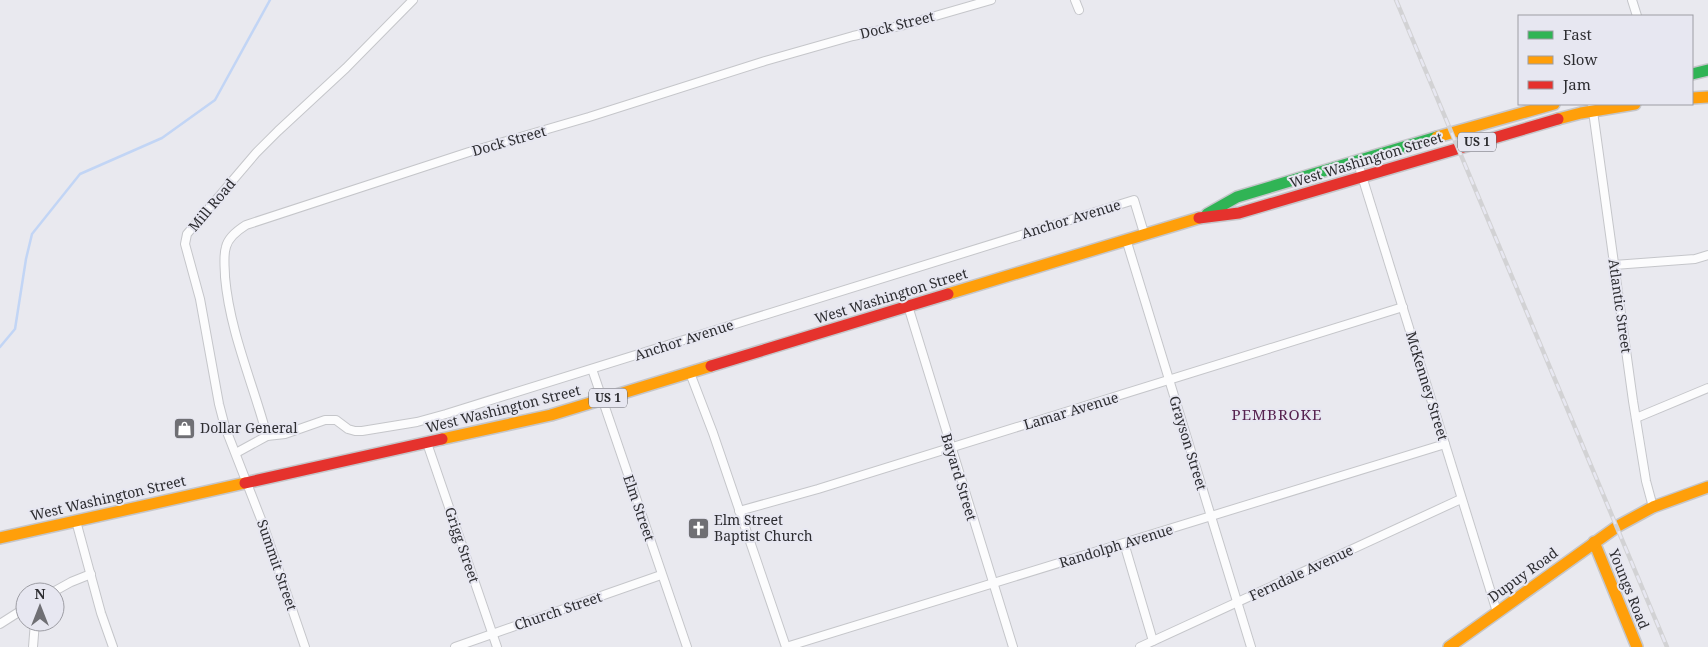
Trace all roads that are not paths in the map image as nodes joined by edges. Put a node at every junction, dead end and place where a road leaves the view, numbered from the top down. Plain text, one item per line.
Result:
1 (413, 0) edge
2 (991, 0) edge
3 (1075, 0) edge
4 (1632, 0) edge
5 (1079, 10) dead end
6 (1637, 15) edge
7 (1708, 70) edge
8 (1693, 74) edge
9 (1708, 97) edge
10 (1693, 98) edge
11 (1550, 105) edge
12 (1621, 105) edge
13 (1592, 107) edge
14 (1357, 160) junction
15 (1362, 176) junction
16 (1205, 216) junction
17 (1144, 233) junction
18 (1126, 239) junction
19 (1708, 255) edge
20 (1614, 265) junction
21 (908, 306) junction
22 (1403, 308) junction
23 (592, 369) junction
24 (690, 373) junction
25 (1170, 380) junction
26 (1708, 388) edge
27 (602, 400) junction
28 (1636, 418) junction
29 (267, 436) junction
30 (427, 443) junction
31 (1445, 444) junction
32 (950, 448) junction
33 (236, 453) junction
34 (247, 483) junction
35 (1708, 487) edge
36 (1462, 499) junction
37 (1653, 507) junction
38 (739, 511) junction
39 (1210, 516) junction
40 (76, 521) junction
41 (0, 538) edge
42 (1594, 542) junction
43 (1124, 543) junction
44 (90, 574) junction
45 (661, 575) junction
46 (993, 584) junction
47 (65, 585) edge
48 (1237, 602) junction
49 (1497, 612) junction
50 (15, 614) edge
51 (0, 624) edge
52 (35, 632) edge
53 (492, 634) junction
54 (1153, 641) junction
55 (34, 647) edge
56 (113, 647) edge
57 (305, 647) edge
58 (455, 647) edge
59 (497, 647) edge
60 (687, 647) edge
61 (786, 647) edge
62 (1013, 647) edge
63 (1140, 647) edge
64 (1252, 647) edge
65 (1449, 647) edge
66 (1637, 647) edge

1 - 33 street, Mill Road
2 - 29 street, Dock Street
3 - 5 street
4 - 6 street
7 - 8 main road
9 - 10 main road
11 - 14 main road, West Washington Street / US 1
12 - 13 main road, US 1
13 - 15 main road, West Washington Street / US 1
13 - 20 street, Atlantic Street
14 - 15 street, McKenney Street
14 - 16 main road, West Washington Street / US 1
15 - 16 main road, West Washington Street / US 1
15 - 22 street, McKenney Street
16 - 17 main road, West Washington Street / US 1
17 - 18 main road, West Washington Street / US 1
17 - 23 street, Anchor Avenue
18 - 21 main road, West Washington Street / US 1
18 - 25 street, Grayson Street
19 - 20 street
20 - 28 street, Atlantic Street
21 - 24 main road, West Washington Street / US 1
21 - 32 street, Bayard Street
22 - 25 street, Lamar Avenue
22 - 31 street, McKenney Street
23 - 27 street, Elm Street
23 - 29 street, Anchor Avenue
24 - 27 main road, West Washington Street / US 1
24 - 38 street
25 - 32 street, Lamar Avenue
25 - 39 street, Grayson Street
26 - 28 street
27 - 30 main road, West Washington Street / US 1
27 - 45 street, Elm Street
28 - 37 street, Atlantic Street
29 - 33 street, Anchor Avenue
30 - 34 main road, West Washington Street / US 1
30 - 53 street, Grigg Street
31 - 36 street, McKenney Street
31 - 39 street, Randolph Avenue
32 - 38 street, Lamar Avenue
32 - 46 street, Bayard Street
33 - 34 street, Mill Road
34 - 40 main road, West Washington Street / US 1
34 - 57 street, Summit Street
35 - 37 main road, Dupuy Road
36 - 48 street, Ferndale Avenue
36 - 49 street, McKenney Street
37 - 42 main road, Dupuy Road
38 - 61 street
39 - 43 street, Randolph Avenue
39 - 48 street, Grayson Street
40 - 41 main road, West Washington Street / US 1
40 - 44 street
42 - 49 main road, Dupuy Road
42 - 66 main road, Youngs Road
43 - 46 street, Randolph Avenue
43 - 54 street
44 - 47 street
44 - 56 street
45 - 53 street, Church Street
45 - 60 street, Elm Street
46 - 61 street, Randolph Avenue
46 - 62 street, Bayard Street
48 - 54 street, Ferndale Avenue
48 - 64 street, Grayson Street
49 - 65 main road, Dupuy Road
50 - 51 street
52 - 55 street
53 - 58 street, Church Street
53 - 59 street, Grigg Street
54 - 63 street, Ferndale Avenue

